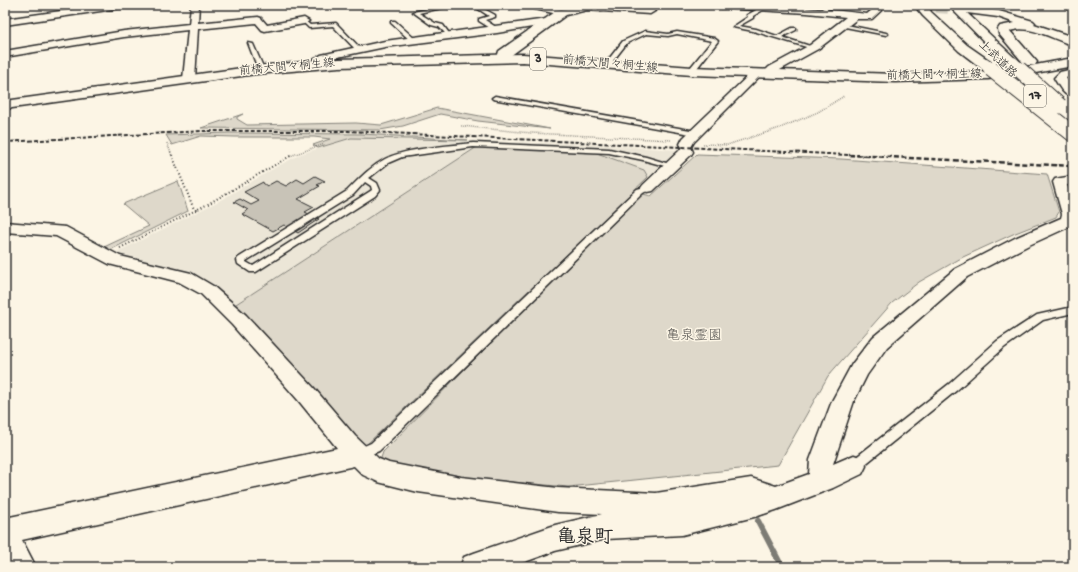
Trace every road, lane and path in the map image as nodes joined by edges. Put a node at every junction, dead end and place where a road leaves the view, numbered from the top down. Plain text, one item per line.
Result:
1 (122, 5) edge
2 (195, 5) edge
3 (413, 5) edge
4 (453, 5) edge
5 (474, 5) edge
6 (529, 5) edge
7 (722, 5) edge
8 (831, 5) edge
9 (883, 5) edge
10 (953, 5) edge
11 (979, 5) edge
12 (1001, 5) edge
13 (590, 6) edge
14 (780, 6) edge
15 (933, 6) edge
16 (766, 7) junction
17 (82, 8) edge
18 (966, 8) dead end
19 (1008, 8) dead end
20 (422, 11) junction
21 (650, 11) dead end
22 (822, 11) junction
23 (562, 12) junction
24 (989, 12) junction
25 (854, 16) junction
26 (304, 21) joint
27 (5, 22) edge
28 (393, 22) dead end
29 (547, 22) junction
30 (842, 25) junction
31 (193, 27) junction
32 (794, 29) dead end
33 (498, 30) junction
34 (886, 34) dead end
35 (449, 36) junction
36 (777, 38) junction
37 (413, 40) junction
38 (1073, 41) edge
39 (250, 44) dead end
40 (811, 48) junction
41 (358, 50) junction
42 (5, 54) edge
43 (503, 58) junction
44 (1073, 62) edge
45 (991, 63) junction
46 (312, 64) junction
47 (607, 65) junction
48 (262, 69) junction
49 (692, 71) junction
50 (1073, 72) edge
51 (763, 73) junction
52 (189, 79) junction
53 (1073, 94) edge
54 (495, 98) dead end
55 (5, 105) edge
56 (1073, 106) edge
57 (1073, 117) edge
58 (1073, 129) edge
59 (696, 133) junction
60 (1073, 134) edge
61 (167, 143) dead end
62 (324, 144) dead end
63 (672, 166) junction
64 (364, 178) junction
65 (1073, 180) edge
66 (648, 188) joint
67 (196, 210) junction
68 (5, 227) edge
69 (105, 256) junction
70 (1073, 310) edge
71 (359, 454) junction
72 (854, 466) joint
73 (824, 480) junction
74 (776, 498) junction
75 (5, 532) edge
76 (22, 567) edge
77 (474, 567) edge

1 - 17 street
2 - 31 street
3 - 20 lane
4 - 20 lane
5 - 33 lane
6 - 23 street
7 - 16 street
8 - 22 lane
9 - 25 street
10 - 57 main road, 上武道路 / 17, bridge
11 - 24 main road
12 - 19 lane
13 - 21 street
13 - 23 main road
14 - 16 street
14 - 22 street
15 - 45 main road, 上武道路 / 17
15 - 45 main road
16 - 36 lane
17 - 27 street
18 - 24 main road
20 - 35 lane
22 - 25 street
23 - 29 main road
24 - 38 main road
25 - 30 street
26 - 31 street
26 - 41 lane
28 - 37 lane
29 - 33 street
29 - 43 main road
30 - 34 lane
30 - 40 street
31 - 42 street
31 - 52 street
32 - 36 lane
33 - 35 street
35 - 37 street
36 - 40 lane
37 - 41 street
38 - 56 main road
39 - 48 lane
40 - 51 street
41 - 46 street
43 - 46 main road, 前橋大間々桐生線 / 3
43 - 47 main road, 前橋大間々桐生線 / 3
44 - 51 main road, 前橋大間々桐生線 / 3
45 - 58 main road, 上武道路 / 17
45 - 60 main road, bridge
46 - 48 main road, 前橋大間々桐生線 / 3
47 - 49 main road, 前橋大間々桐生線 / 3
47 - 49 lane
48 - 52 main road, 前橋大間々桐生線 / 3
49 - 51 main road, 前橋大間々桐生線 / 3
50 - 53 street
51 - 59 street
52 - 55 main road, 前橋大間々桐生線 / 3
54 - 59 lane
59 - 63 street
61 - 67 path
62 - 67 path
63 - 64 lane
63 - 66 street
64 - 64 lane
65 - 73 street
66 - 71 lane
67 - 69 path
68 - 69 street
69 - 71 street
70 - 72 lane
71 - 74 street
71 - 75 street
72 - 73 street
73 - 74 street
74 - 77 street
75 - 76 street

